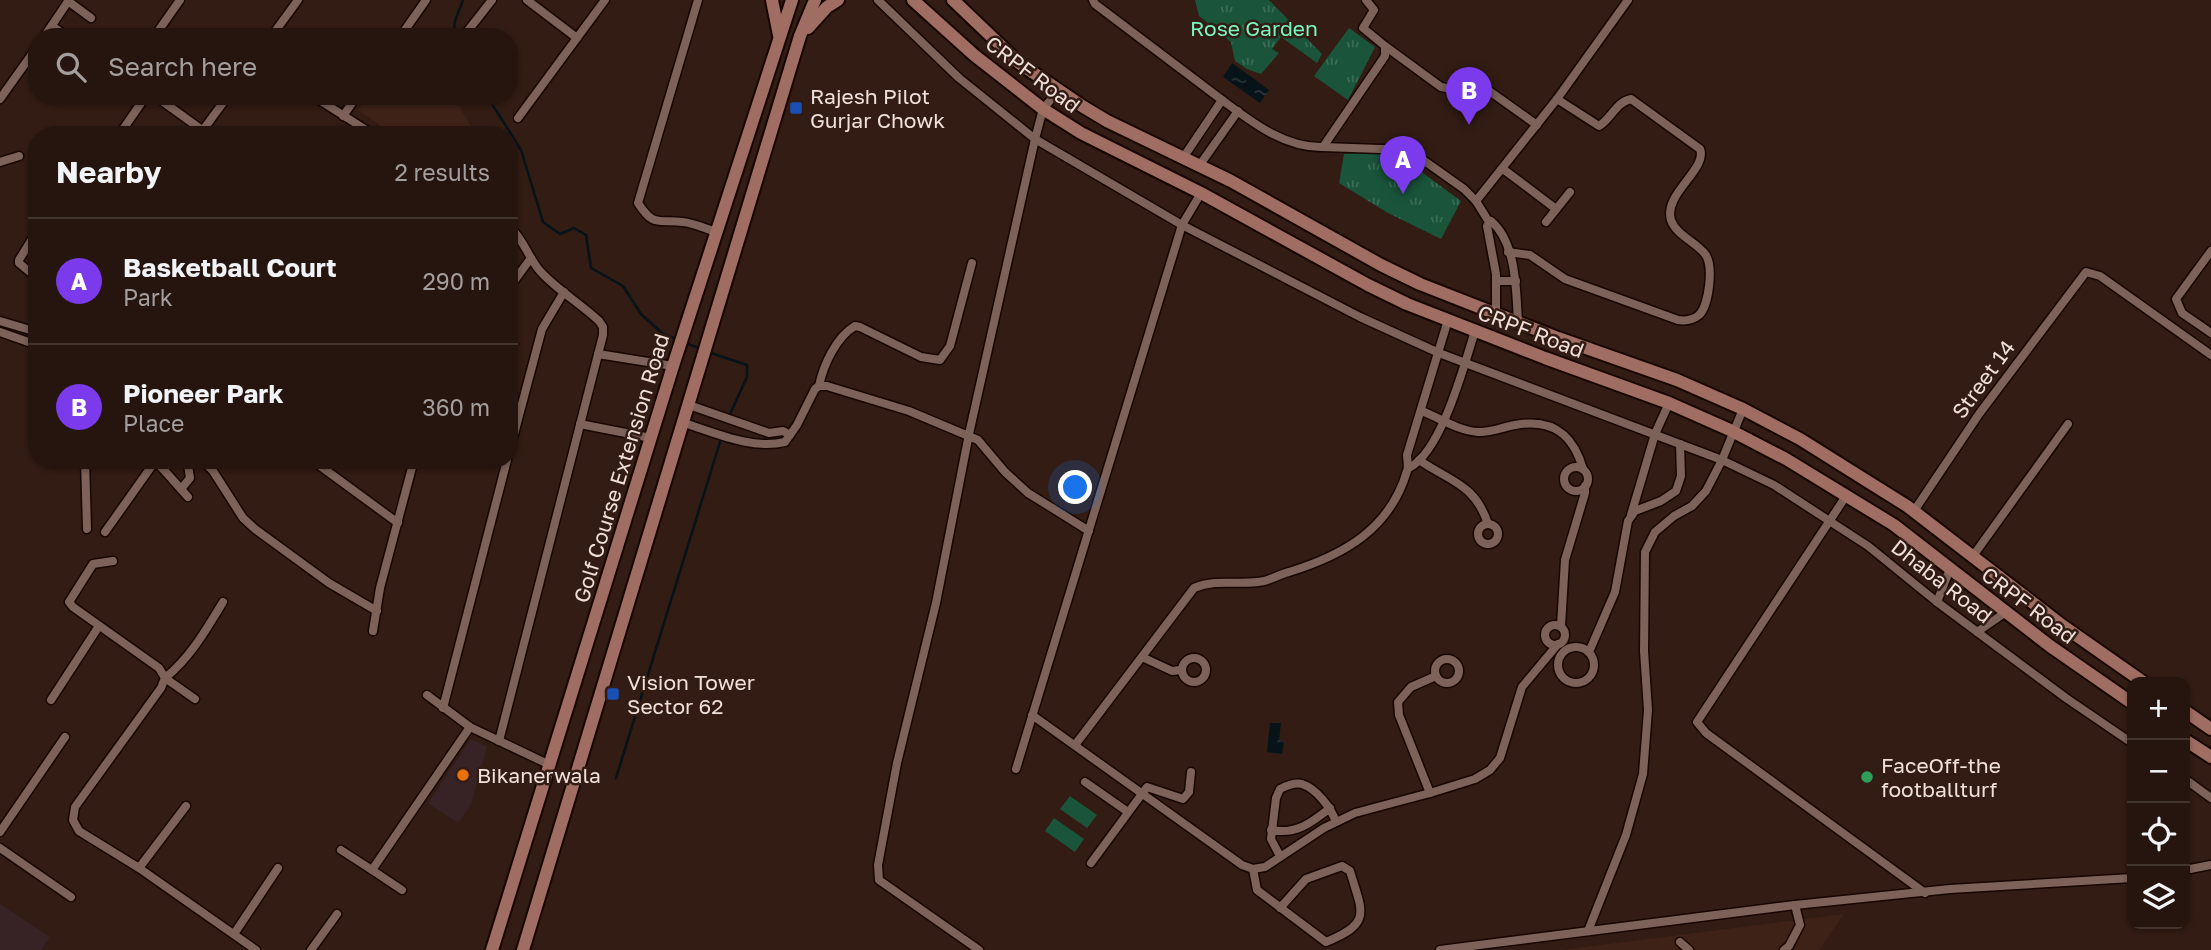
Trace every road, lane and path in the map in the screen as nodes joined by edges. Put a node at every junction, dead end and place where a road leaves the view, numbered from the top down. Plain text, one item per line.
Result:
1 (180, 0) edge
2 (298, 0) edge
3 (426, 0) edge
4 (492, 0) edge
5 (527, 0) edge
6 (605, 0) edge
7 (698, 0) edge
8 (772, 0) edge
9 (792, 0) edge
10 (815, 0) edge
11 (838, 0) edge
12 (878, 0) edge
13 (913, 0) edge
14 (953, 0) edge
15 (1093, 0) edge
16 (1366, 0) edge
17 (1628, 0) edge
18 (69, 1) edge
19 (92, 18) dead end
20 (52, 26) joint
21 (55, 28) edge
22 (160, 28) edge
23 (278, 28) edge
24 (406, 28) edge
25 (470, 28) edge
26 (800, 36) junction
27 (577, 38) junction
28 (780, 39) junction
29 (1385, 46) junction
30 (28, 60) edge
31 (1058, 91) junction
32 (0, 99) edge
33 (1557, 99) junction
34 (1222, 100) junction
35 (140, 105) edge
36 (168, 105) edge
37 (222, 105) edge
38 (326, 105) edge
39 (351, 105) edge
40 (1043, 109) junction
41 (1238, 111) junction
42 (343, 116) junction
43 (518, 118) dead end
44 (1537, 125) junction
45 (125, 126) edge
46 (198, 126) edge
47 (210, 126) edge
48 (359, 126) edge
49 (1035, 139) junction
50 (1323, 148) junction
51 (19, 156) dead end
52 (1183, 158) junction
53 (0, 162) edge
54 (1199, 166) junction
55 (1503, 169) junction
56 (731, 187) junction
57 (753, 192) junction
58 (1570, 192) dead end
59 (1201, 193) junction
60 (1476, 201) junction
61 (1556, 209) junction
62 (1489, 222) junction
63 (1546, 222) dead end
64 (1182, 225) junction
65 (716, 232) junction
66 (518, 235) edge
67 (28, 246) edge
68 (1508, 251) junction
69 (2211, 251) edge
70 (531, 258) junction
71 (972, 263) dead end
72 (28, 270) edge
73 (518, 276) edge
74 (1496, 281) junction
75 (1516, 281) junction
76 (564, 292) junction
77 (1496, 314) junction
78 (1448, 320) junction
79 (0, 321) edge
80 (1518, 322) junction
81 (28, 329) edge
82 (1475, 331) junction
83 (0, 332) edge
84 (2211, 332) edge
85 (28, 342) edge
86 (1439, 353) junction
87 (598, 354) junction
88 (2211, 355) edge
89 (1464, 364) junction
90 (673, 366) junction
91 (1664, 376) junction
92 (819, 386) junction
93 (1656, 398) junction
94 (1669, 403) junction
95 (689, 405) junction
96 (1743, 409) junction
97 (1422, 411) junction
98 (518, 419) edge
99 (1443, 420) junction
100 (684, 422) junction
101 (580, 424) junction
102 (2068, 424) dead end
103 (1734, 432) junction
104 (1655, 434) junction
105 (790, 435) junction
106 (969, 435) junction
107 (651, 438) junction
108 (1680, 444) junction
109 (1419, 460) junction
110 (1722, 460) junction
111 (1409, 468) junction
112 (150, 469) edge
113 (164, 469) edge
114 (189, 469) edge
115 (211, 469) edge
116 (324, 469) edge
117 (412, 469) edge
118 (505, 469) edge
119 (1583, 469) junction
120 (86, 471) edge
121 (1585, 486) junction
122 (181, 489) junction
123 (1846, 496) junction
124 (188, 497) dead end
125 (1914, 511) junction
126 (1630, 515) junction
127 (1830, 520) junction
128 (398, 523) junction
129 (1488, 524) dead end
130 (87, 529) dead end
131 (1089, 531) junction
132 (106, 532) dead end
133 (1973, 556) junction
134 (113, 561) dead end
135 (1950, 569) junction
136 (223, 602) dead end
137 (1937, 602) junction
138 (377, 611) junction
139 (2006, 612) junction
140 (99, 626) junction
141 (1561, 626) junction
142 (373, 631) dead end
143 (1977, 632) junction
144 (1558, 644) junction
145 (1589, 652) junction
146 (1142, 657) junction
147 (1181, 670) dead end
148 (1436, 676) dead end
149 (2136, 677) edge
150 (164, 678) junction
151 (427, 695) dead end
152 (195, 699) dead end
153 (2127, 699) edge
154 (51, 700) dead end
155 (443, 708) junction
156 (2190, 714) edge
157 (1032, 715) junction
158 (470, 727) junction
159 (2211, 729) edge
160 (65, 737) dead end
161 (2128, 740) edge
162 (499, 741) junction
163 (2190, 743) edge
164 (1075, 746) junction
165 (2211, 757) edge
166 (550, 765) junction
167 (1016, 769) dead end
168 (1191, 772) dead end
169 (1085, 782) dead end
170 (2190, 783) edge
171 (1141, 793) junction
172 (1430, 793) junction
173 (2211, 798) edge
174 (186, 806) dead end
175 (1330, 808) junction
176 (1128, 812) junction
177 (1336, 822) junction
178 (1271, 830) junction
179 (0, 832) edge
180 (0, 848) edge
181 (341, 850) dead end
182 (1280, 856) junction
183 (1091, 863) dead end
184 (2211, 865) edge
185 (139, 868) junction
186 (278, 868) dead end
187 (1253, 869) junction
188 (2190, 869) edge
189 (372, 870) junction
190 (2127, 878) edge
191 (402, 890) dead end
192 (1925, 892) junction
193 (71, 897) dead end
194 (1795, 905) junction
195 (1280, 908) junction
196 (337, 914) dead end
197 (1588, 930) junction
198 (234, 934) junction
199 (1680, 942) dead end
200 (256, 950) edge
201 (311, 950) edge
202 (492, 950) edge
203 (523, 950) edge
204 (978, 950) edge
205 (1440, 950) edge
206 (1689, 950) edge
207 (1784, 950) edge

1 - 22 street
2 - 23 street
3 - 24 street
4 - 25 street
5 - 27 street
6 - 27 street
7 - 65 street
8 - 28 street
9 - 28 street, Golf Course Extension Road
10 - 26 street
11 - 26 street
12 - 49 street, Dhaba Road
13 - 40 street, CRPF Road
14 - 31 street
15 - 34 street
16 - 29 street
17 - 33 street
18 - 19 street
18 - 20 street
20 - 21 street
26 - 57 street
27 - 43 street
28 - 56 street, Golf Course Extension Road
29 - 44 street
29 - 50 street
30 - 32 street
31 - 40 street
31 - 52 street
33 - 44 street
33 - 68 street
34 - 41 street
34 - 52 street
35 - 45 street
36 - 46 street
37 - 47 street
38 - 42 street
39 - 42 street
40 - 49 street
40 - 59 street, CRPF Road
41 - 50 street
41 - 54 street
42 - 48 street
44 - 55 street
49 - 64 street, Dhaba Road
49 - 106 street
50 - 60 street
51 - 53 street
52 - 54 street
54 - 77 street
55 - 60 street
55 - 61 street
56 - 57 street
56 - 65 street, Golf Course Extension Road
57 - 95 street
58 - 61 street
59 - 64 street
59 - 78 street, CRPF Road
60 - 62 street
61 - 63 street
62 - 68 street
62 - 74 street
64 - 86 street, Dhaba Road
64 - 131 street
65 - 90 street, Golf Course Extension Road
66 - 70 street
67 - 72 street
68 - 75 street
69 - 84 street
70 - 73 street
70 - 76 street
71 - 92 street
74 - 75 street
74 - 77 street
75 - 80 street
76 - 87 street
76 - 98 street
77 - 80 street
78 - 82 street, CRPF Road
78 - 86 street
79 - 81 street
80 - 91 street
82 - 89 street
82 - 93 street, CRPF Road
83 - 85 street
86 - 89 street, Dhaba Road
86 - 97 street
87 - 90 street
87 - 101 street
88 - 125 street, Street 14
89 - 99 street
89 - 104 street, Dhaba Road
90 - 107 street, Golf Course Extension Road
91 - 93 street
91 - 96 street
92 - 105 street
92 - 106 street
93 - 94 street, CRPF Road
94 - 103 street, CRPF Road
94 - 104 street
95 - 100 street
95 - 105 street
96 - 103 street
96 - 125 street
97 - 99 street
97 - 111 street
99 - 109 street
99 - 119 street
100 - 105 street
100 - 203 street
101 - 107 street
101 - 162 street
102 - 133 street
103 - 110 street
103 - 123 street, CRPF Road
104 - 108 street, Dhaba Road
104 - 126 street
106 - 131 street
106 - 204 street
107 - 166 street, Golf Course Extension Road
108 - 110 street, Dhaba Road
108 - 126 street
109 - 111 street
109 - 129 street
110 - 127 street, Dhaba Road
110 - 197 street
111 - 146 street
112 - 132 street
113 - 122 street
114 - 122 street
115 - 138 street
116 - 128 street
117 - 128 street
118 - 155 street
119 - 121 street
119 - 121 street
120 - 130 street
121 - 141 street
122 - 124 street
123 - 127 street
123 - 135 street, CRPF Road
125 - 133 street
126 - 145 street
127 - 137 street, Dhaba Road
127 - 192 street
128 - 138 street
131 - 157 street
133 - 149 street
134 - 140 street
135 - 137 street
135 - 139 street, CRPF Road
136 - 150 street
137 - 143 street, Dhaba Road
138 - 142 street
139 - 143 street
139 - 153 street, CRPF Road
140 - 150 street
140 - 154 street
141 - 144 street
141 - 144 street
143 - 161 street, Dhaba Road
144 - 172 street
145 - 145 street
146 - 147 street
146 - 164 street
148 - 172 street
150 - 152 street
150 - 185 street
151 - 155 street
155 - 158 street
156 - 159 street
157 - 164 street
157 - 167 street
158 - 162 street
158 - 189 street
160 - 179 street
162 - 166 street
163 - 165 street
164 - 171 street
166 - 202 street, Golf Course Extension Road
168 - 171 street
169 - 176 street
170 - 173 street
171 - 176 street
171 - 187 street
172 - 177 street
174 - 185 street
175 - 177 street
175 - 178 street
175 - 178 street
176 - 183 street
177 - 182 street
178 - 182 street
180 - 193 street
181 - 189 street
182 - 187 street
184 - 188 street
185 - 198 street
186 - 198 street
187 - 195 street
189 - 191 street
190 - 192 street
192 - 194 street
194 - 197 street
194 - 207 street
195 - 195 street
196 - 201 street
197 - 205 street
198 - 200 street
199 - 206 street

